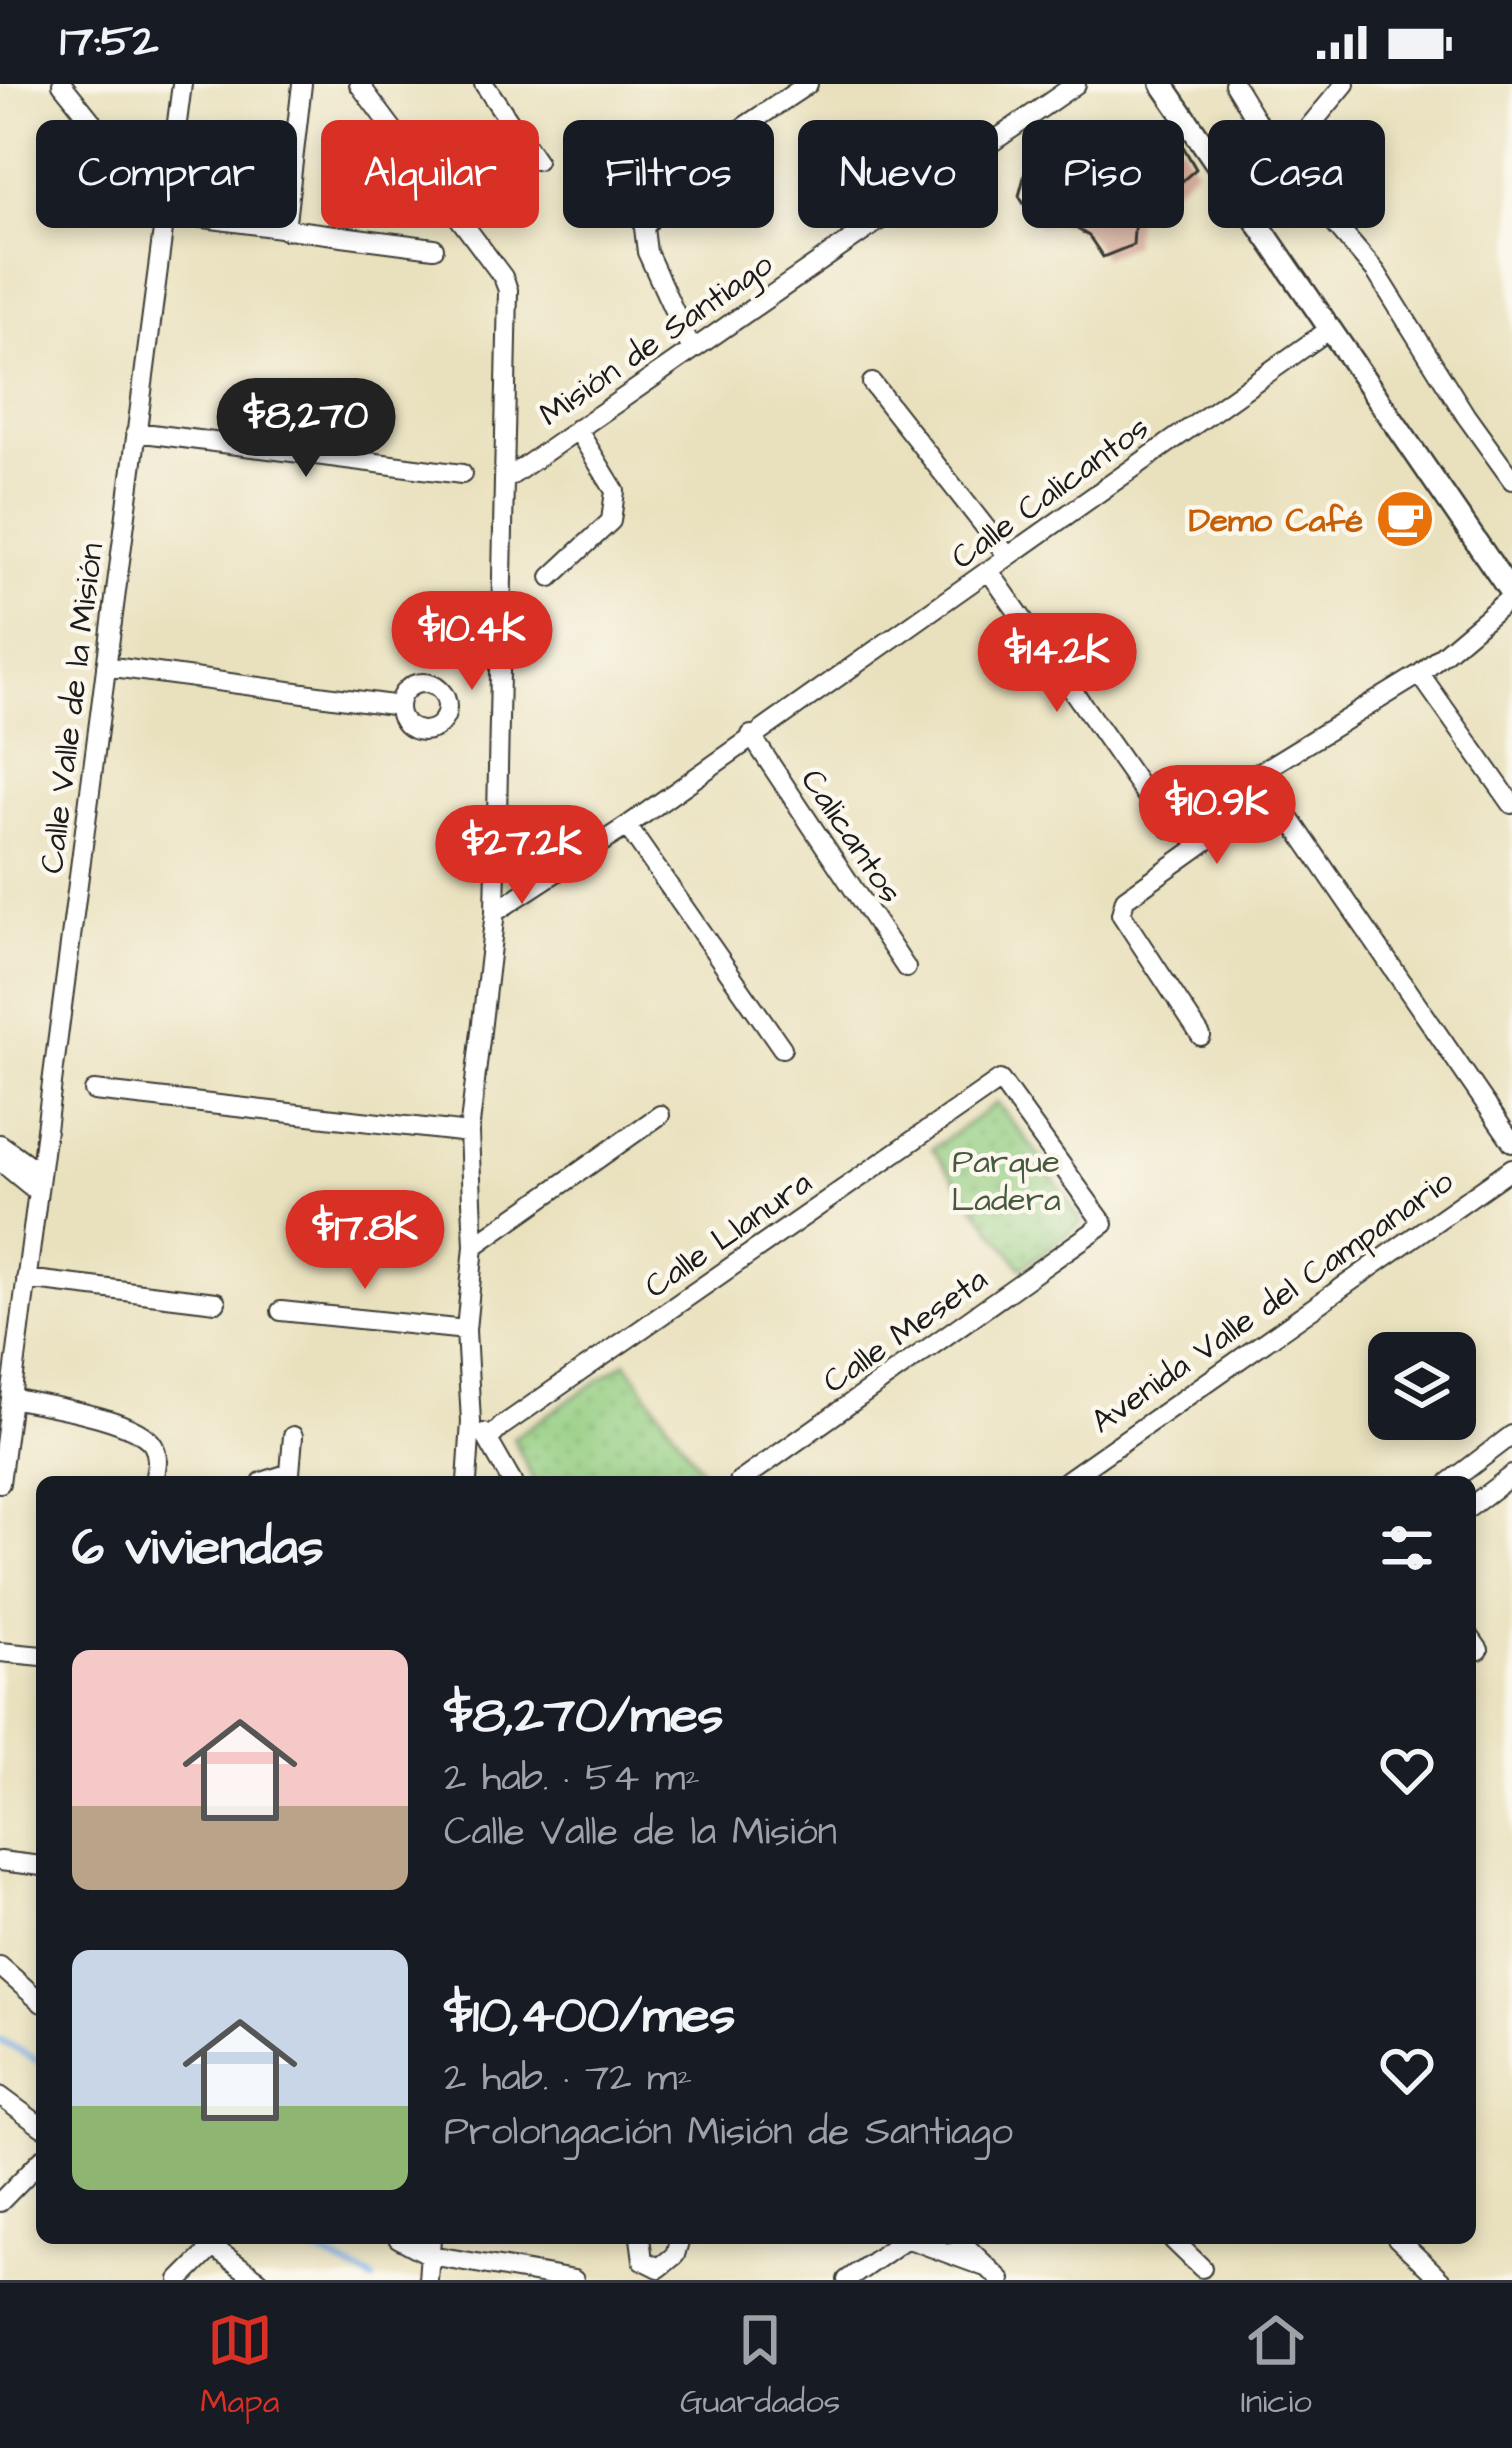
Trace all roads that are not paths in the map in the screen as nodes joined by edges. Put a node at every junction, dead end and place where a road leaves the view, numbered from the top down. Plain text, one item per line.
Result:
1 (62, 84) edge
2 (182, 84) edge
3 (302, 84) edge
4 (359, 84) edge
5 (484, 84) edge
6 (808, 84) edge
7 (1076, 84) edge
8 (1162, 84) edge
9 (1234, 84) edge
10 (1345, 84) edge
11 (91, 120) edge
12 (177, 120) edge
13 (509, 120) edge
14 (1256, 120) edge
15 (1315, 120) edge
16 (1208, 155) edge
17 (163, 228) edge
18 (272, 228) edge
19 (1257, 228) edge
20 (1338, 228) edge
21 (286, 230) junction
22 (434, 248) dead end
23 (1330, 329) junction
24 (691, 348) junction
25 (872, 383) dead end
26 (577, 429) junction
27 (136, 432) junction
28 (462, 473) dead end
29 (505, 480) junction
30 (1512, 480) edge
31 (1007, 555) junction
32 (989, 571) junction
33 (550, 577) dead end
34 (1512, 595) edge
35 (106, 666) junction
36 (1420, 674) junction
37 (399, 706) dead end
38 (751, 735) junction
39 (1258, 772) junction
40 (1274, 793) junction
41 (1512, 804) edge
42 (627, 826) junction
43 (495, 913) junction
44 (905, 968) dead end
45 (1202, 1036) dead end
46 (782, 1048) dead end
47 (1000, 1080) joint
48 (94, 1091) dead end
49 (660, 1115) dead end
50 (469, 1133) junction
51 (1512, 1142) edge
52 (0, 1144) edge
53 (0, 1161) edge
54 (1512, 1168) edge
55 (39, 1183) junction
56 (474, 1246) junction
57 (26, 1280) junction
58 (215, 1302) dead end
59 (281, 1311) dead end
60 (466, 1330) junction
61 (6, 1412) edge
62 (471, 1422) junction
63 (1512, 1435) edge
64 (293, 1436) dead end
65 (490, 1438) junction
66 (2, 1452) edge
67 (1512, 1475) edge
68 (155, 1476) edge
69 (281, 1476) edge
70 (467, 1476) edge
71 (509, 1476) edge
72 (747, 1476) edge
73 (1074, 1476) edge
74 (1458, 1476) edge
75 (0, 1483) edge
76 (1476, 1502) edge
77 (0, 1652) edge
78 (36, 1655) edge
79 (0, 1861) edge
80 (36, 1864) edge
81 (0, 1966) edge
82 (36, 1998) edge
83 (0, 2096) edge
84 (36, 2123) edge
85 (36, 2165) edge
86 (0, 2202) edge
87 (205, 2244) edge
88 (209, 2244) edge
89 (641, 2244) edge
90 (678, 2244) edge
91 (898, 2244) edge
92 (921, 2244) edge
93 (963, 2244) edge
94 (1178, 2244) edge
95 (1403, 2244) edge
96 (430, 2246) edge
97 (1202, 2268) dead end
98 (994, 2274) edge
99 (428, 2278) edge
100 (180, 2280) edge
101 (259, 2280) edge
102 (574, 2280) edge
103 (847, 2280) edge
104 (1441, 2280) edge

1 - 11 street
2 - 12 street, Calle Valle de la Misión
3 - 21 street
4 - 29 street
5 - 13 street
6 - 24 street
7 - 24 street, Misión de Santiago
8 - 16 street
9 - 14 street
10 - 15 street
17 - 27 street, Calle Valle de la Misión
18 - 21 street
19 - 23 street
20 - 30 street
21 - 22 street
23 - 31 street, Calle Calicantos
23 - 34 street
24 - 26 street, Misión de Santiago
25 - 31 street
26 - 29 street, Misión de Santiago
26 - 33 street
27 - 28 street
27 - 35 street, Calle Valle de la Misión
29 - 43 street
31 - 32 street, Calle Calicantos
32 - 38 street, Calle Calicantos
32 - 39 street
34 - 36 street
35 - 37 street
35 - 55 street, Calle Valle de la Misión
36 - 39 street
36 - 41 street
38 - 42 street, Calle Calicantos
38 - 44 street, Calicantos
39 - 40 street
40 - 45 street
40 - 51 street
42 - 43 street, Calle Calicantos
42 - 46 street
43 - 50 street
47 - 65 street, Calle Llanura
47 - 72 street, Calle Meseta
48 - 50 street
49 - 56 street
50 - 56 street
52 - 55 street
53 - 55 street
54 - 73 street, Avenida Valle del Campanario
55 - 57 street, Calle Valle de la Misión
56 - 60 street
57 - 58 street
57 - 61 street, Calle Valle de la Misión
59 - 60 street
60 - 62 street
61 - 66 street, Calle Valle de la Misión
61 - 68 street
62 - 65 street
62 - 70 street
63 - 74 street
64 - 69 street
65 - 71 street
66 - 75 street, Calle Valle de la Misión
67 - 76 street
77 - 78 street
79 - 80 street
81 - 82 street
83 - 84 street
85 - 86 street
87 - 100 street
88 - 101 street
89 - 90 street
91 - 103 street
92 - 98 street
93 - 98 street
94 - 97 street
95 - 104 street
96 - 99 street
96 - 102 street

